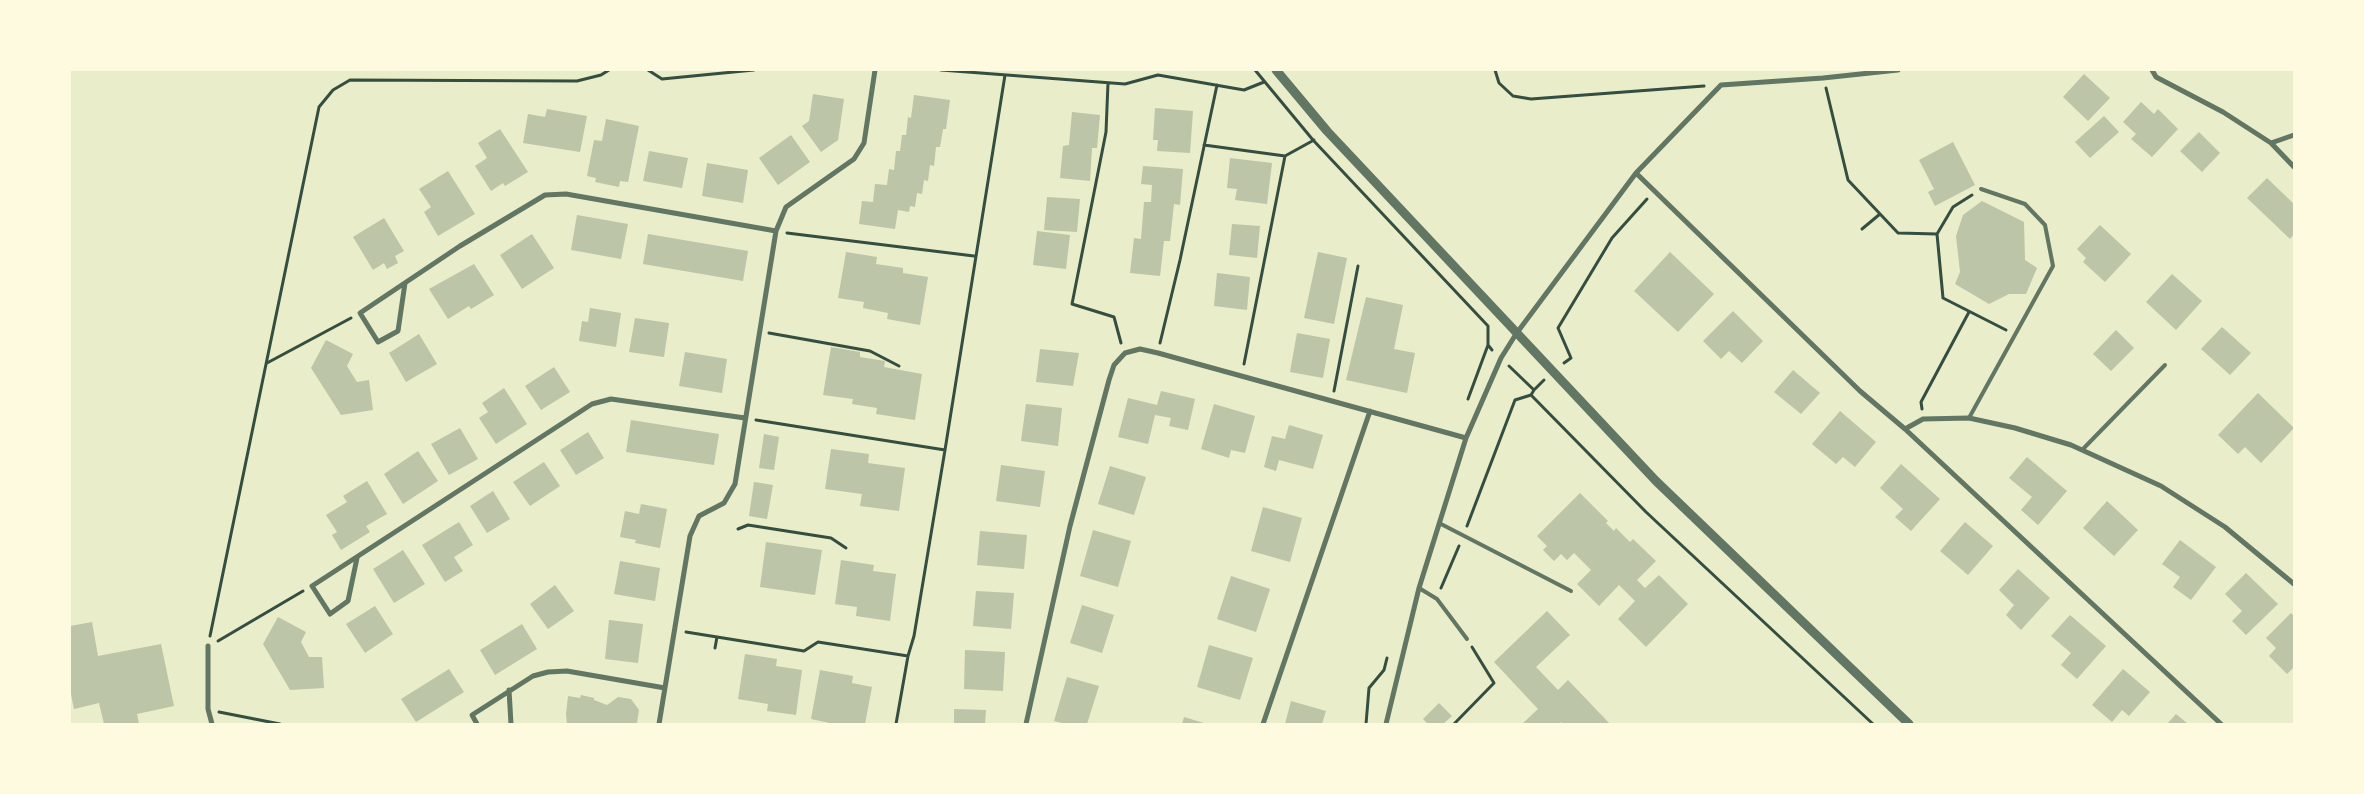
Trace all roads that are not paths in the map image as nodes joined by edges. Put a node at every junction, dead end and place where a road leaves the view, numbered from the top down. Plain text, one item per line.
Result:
1 (875, 70) edge
2 (1898, 70) edge
3 (2152, 70) edge
4 (1278, 72) edge
5 (2294, 136) edge
6 (2271, 143) junction
7 (2294, 167) edge
8 (1636, 173) junction
9 (1981, 189) road end
10 (776, 231) junction
11 (405, 283) junction
12 (1516, 334) junction
13 (2165, 365) dead end
14 (1370, 411) junction
15 (745, 418) junction
16 (1969, 418) junction
17 (1905, 429) junction
18 (1466, 438) junction
19 (2082, 450) junction
20 (1441, 524) junction
21 (357, 558) junction
22 (2294, 584) edge
23 (1420, 588) junction
24 (1571, 591) dead end
25 (1467, 639) road end
26 (208, 646) road end
27 (665, 688) junction
28 (510, 690) junction
29 (212, 724) edge
30 (477, 724) edge
31 (511, 724) edge
32 (659, 724) edge
33 (1026, 724) edge
34 (1263, 724) edge
35 (1386, 724) edge
36 (1909, 724) edge
37 (2221, 724) edge

1 - 10 street
2 - 8 street
3 - 6 street
4 - 12 street
5 - 6 street
6 - 7 street
8 - 12 street
8 - 17 street
9 - 16 lane
10 - 11 street
10 - 15 street
11 - 11 street
12 - 18 street
12 - 36 street
13 - 19 lane
14 - 18 street
14 - 33 street
14 - 34 street
15 - 21 street
15 - 27 street
16 - 17 street
16 - 19 street
17 - 37 street
18 - 20 street
19 - 22 street
20 - 23 street
20 - 24 lane
21 - 21 street
23 - 25 lane
23 - 35 street
26 - 29 street
27 - 28 street
27 - 32 street
28 - 30 street
28 - 31 street

